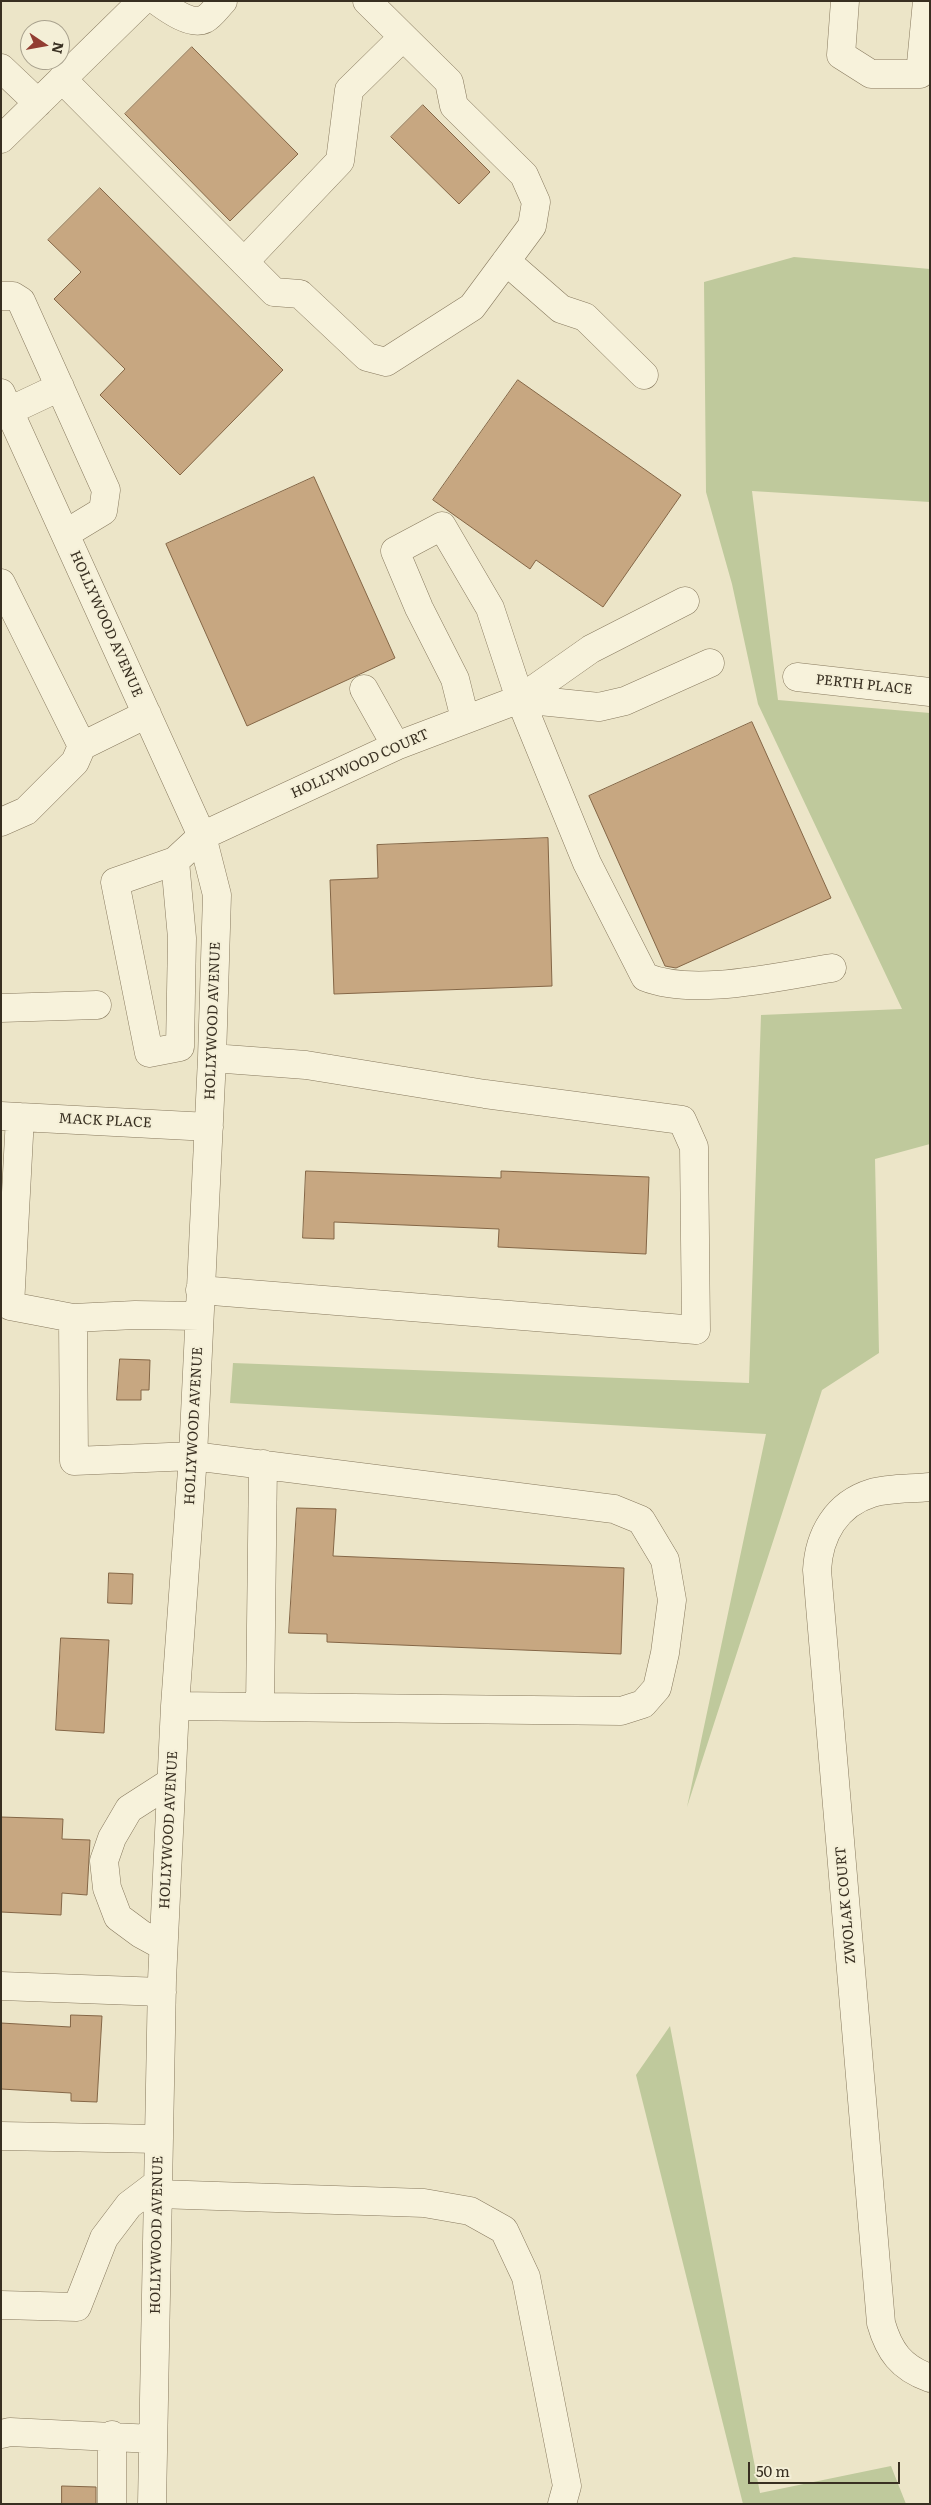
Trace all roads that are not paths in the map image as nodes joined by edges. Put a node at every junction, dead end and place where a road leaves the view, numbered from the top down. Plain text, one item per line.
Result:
1 (142, 1) edge
2 (157, 1) edge
3 (223, 1) edge
4 (367, 1) edge
5 (845, 1) edge
6 (927, 1) edge
7 (403, 37) junction
8 (1, 68) edge
9 (62, 79) junction
10 (38, 103) junction
11 (1, 139) edge
12 (506, 261) junction
13 (244, 262) junction
14 (1, 296) edge
15 (644, 375) dead end
16 (60, 387) junction
17 (5, 402) edge
18 (65, 534) junction
19 (1, 583) edge
20 (685, 600) dead end
21 (710, 663) dead end
22 (797, 677) dead end
23 (364, 689) dead end
24 (930, 692) edge
25 (520, 699) junction
26 (147, 714) junction
27 (466, 720) junction
28 (82, 746) junction
29 (396, 746) junction
30 (1, 822) edge
31 (202, 836) junction
32 (175, 861) junction
33 (832, 968) dead end
34 (97, 1005) dead end
35 (1, 1008) edge
36 (212, 1058) junction
37 (10, 1116) edge
38 (209, 1127) junction
39 (200, 1303) junction
40 (73, 1318) junction
41 (193, 1456) junction
42 (263, 1464) junction
43 (930, 1487) edge
44 (175, 1706) junction
45 (260, 1707) junction
46 (172, 1782) junction
47 (164, 1946) junction
48 (1, 1986) edge
49 (162, 1992) junction
50 (1, 2136) edge
51 (159, 2139) junction
52 (158, 2189) junction
53 (1, 2305) edge
54 (930, 2378) edge
55 (1, 2434) edge
56 (112, 2435) junction
57 (153, 2439) junction
58 (112, 2504) edge
59 (152, 2504) edge
60 (562, 2504) edge

1 - 9 street
2 - 3 street
4 - 7 street
5 - 6 street
7 - 12 street
7 - 13 street
8 - 10 street
9 - 10 street
9 - 13 street
10 - 11 street
12 - 13 street
12 - 15 street
14 - 16 street
16 - 17 street
16 - 18 street
17 - 18 street, HOLLYWOOD AVENUE
18 - 26 street, HOLLYWOOD AVENUE
19 - 28 street
20 - 25 street
21 - 25 street
22 - 24 street, PERTH PLACE
23 - 29 street
25 - 27 street, HOLLYWOOD COURT
25 - 27 street
25 - 33 street
26 - 28 street
26 - 31 street, HOLLYWOOD AVENUE
27 - 29 street, HOLLYWOOD COURT
28 - 30 street
29 - 31 street, HOLLYWOOD COURT
31 - 32 street, HOLLYWOOD COURT
31 - 36 street, HOLLYWOOD AVENUE
32 - 32 street
34 - 35 street
36 - 38 street, HOLLYWOOD AVENUE
36 - 39 street
37 - 38 street, MACK PLACE
37 - 40 street
38 - 39 street, HOLLYWOOD AVENUE
39 - 40 street
39 - 41 street, HOLLYWOOD AVENUE
40 - 41 street
41 - 42 street
41 - 44 street, HOLLYWOOD AVENUE
42 - 45 street
42 - 45 street
43 - 54 street, ZWOLAK COURT
44 - 45 street
44 - 46 street, HOLLYWOOD AVENUE
46 - 47 street, HOLLYWOOD AVENUE
46 - 47 street
47 - 49 street, HOLLYWOOD AVENUE
48 - 49 street
49 - 51 street, HOLLYWOOD AVENUE
50 - 51 street
51 - 52 street, HOLLYWOOD AVENUE
52 - 53 street
52 - 57 street, HOLLYWOOD AVENUE
52 - 60 street
55 - 56 street
56 - 57 street
56 - 58 street
57 - 59 street, HOLLYWOOD AVENUE

